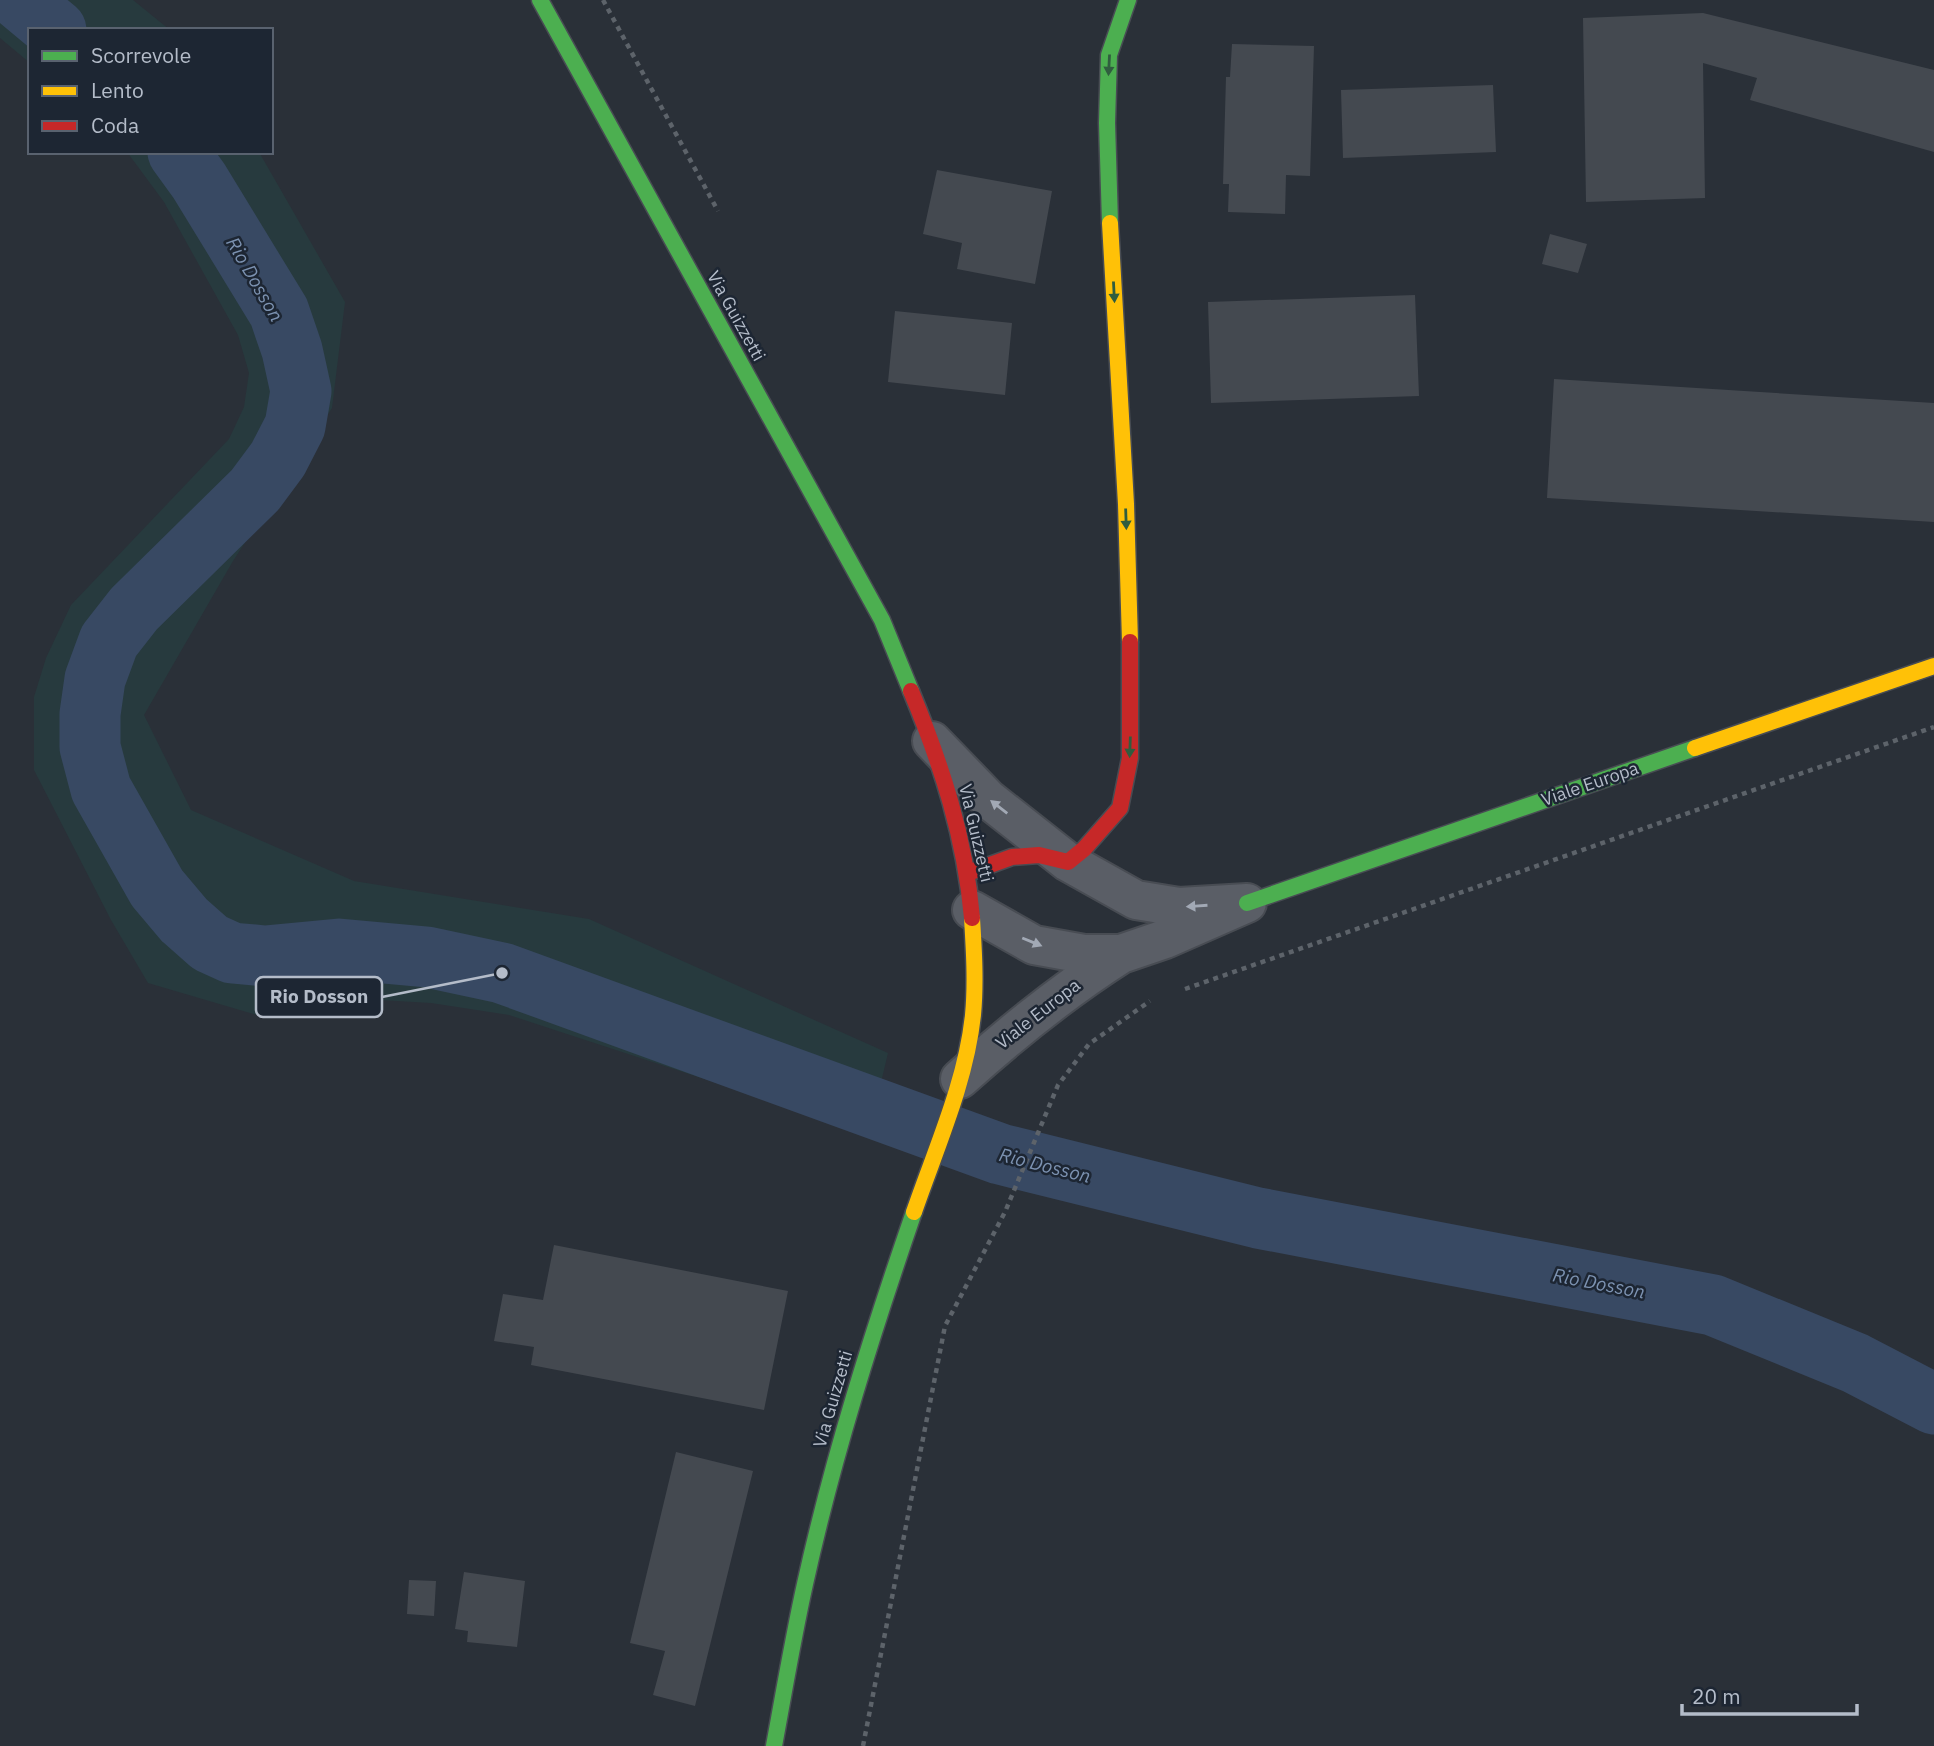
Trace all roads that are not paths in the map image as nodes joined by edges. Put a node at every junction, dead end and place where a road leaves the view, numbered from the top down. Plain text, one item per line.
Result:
1 (540, 0) edge
2 (1128, 0) edge
3 (1934, 666) edge
4 (932, 741) junction
5 (1068, 862) junction
6 (970, 892) junction
7 (1247, 903) junction
8 (1121, 954) junction
9 (960, 1079) junction
10 (774, 1746) edge

1 - 4 street, Via Guizzetti
2 -> 5 street
3 - 7 street, Viale Europa
5 -> 4 street, Viale Europa
4 - 6 street, Via Guizzetti
5 - 6 street, Viale Europa
7 -> 5 street, Viale Europa
6 -> 8 street, Viale Europa
6 - 9 street, Via Guizzetti
7 - 8 street, Viale Europa
8 - 9 street, Viale Europa
9 - 10 street, Via Guizzetti

